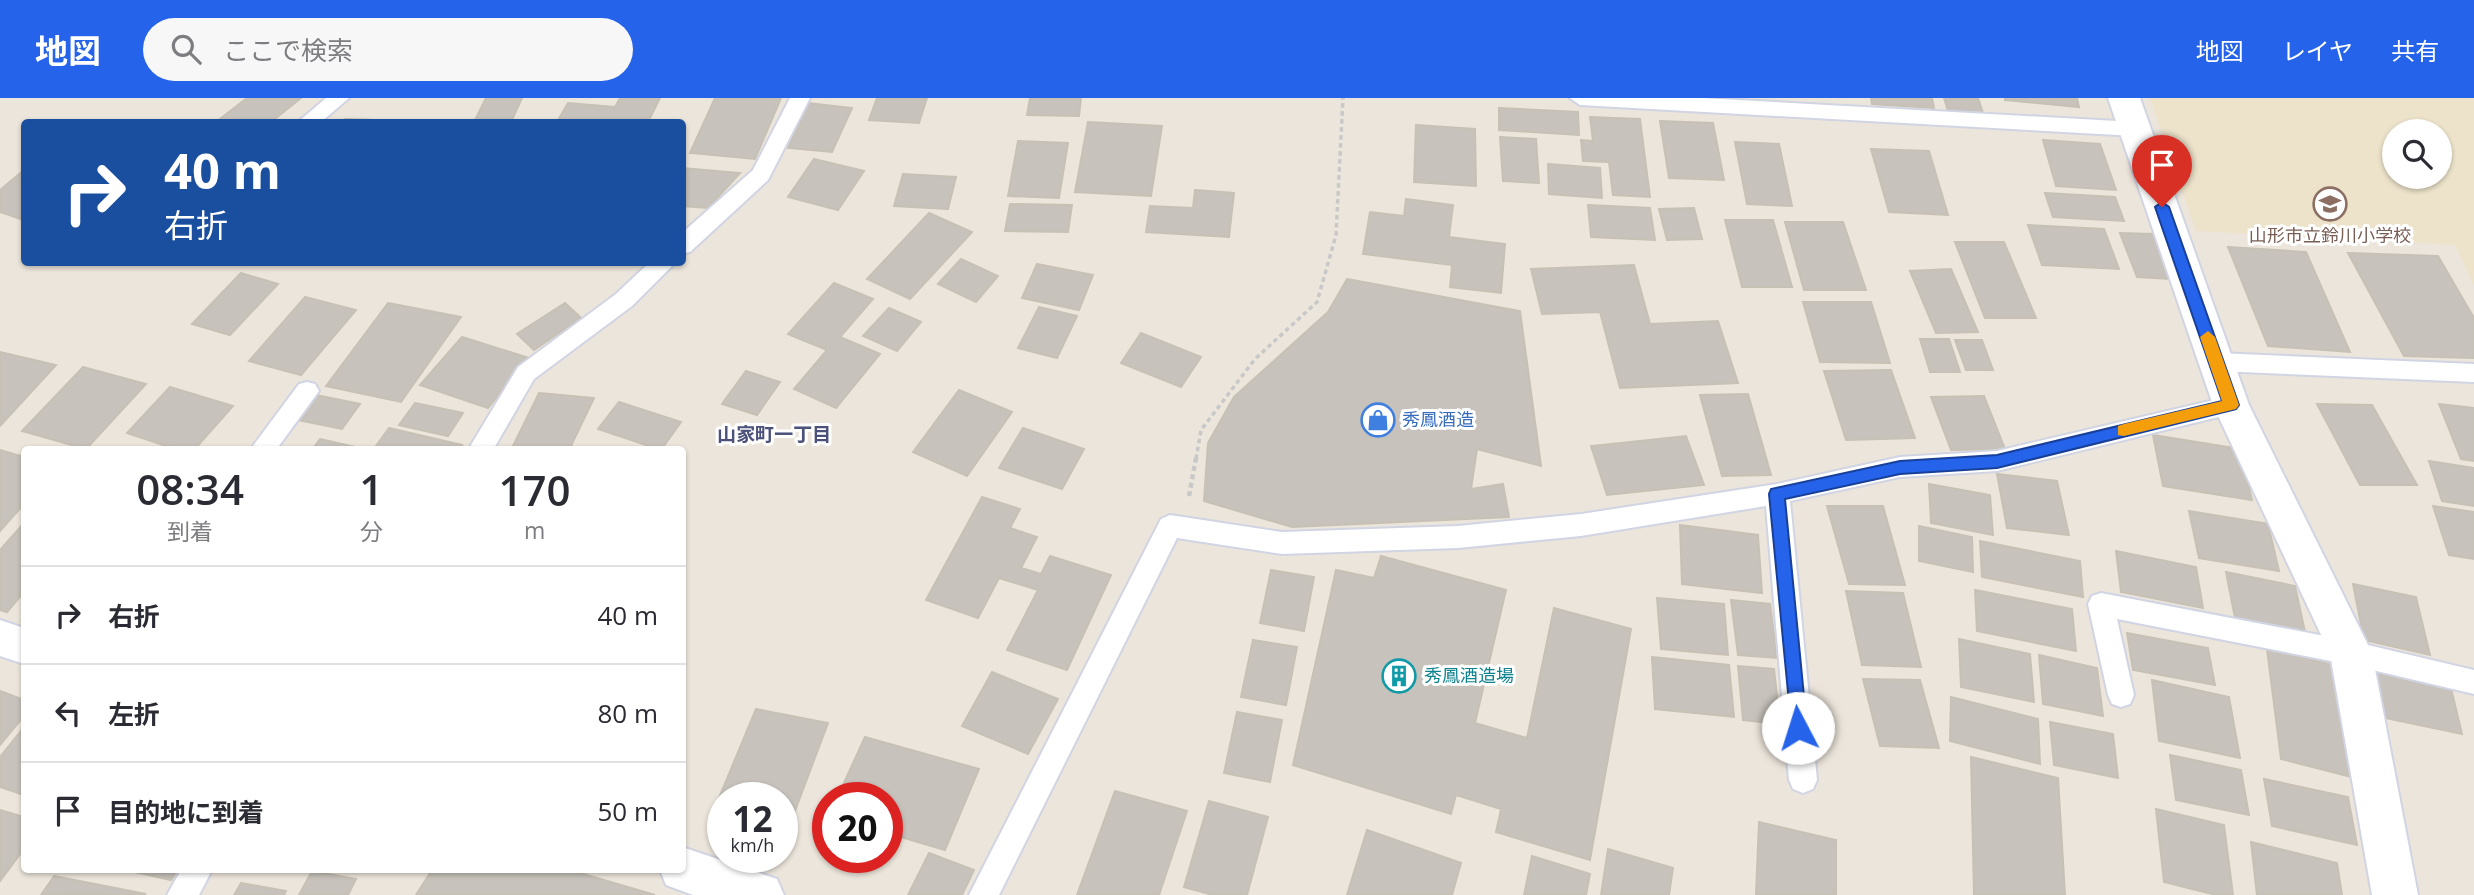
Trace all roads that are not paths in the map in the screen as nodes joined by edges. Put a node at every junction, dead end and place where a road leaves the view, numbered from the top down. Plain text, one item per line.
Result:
1 (339, 98) edge
2 (800, 98) edge
3 (1580, 98) edge
4 (2129, 114) edge
5 (312, 119) edge
6 (686, 242) edge
7 (661, 266) edge
8 (2216, 362) junction
9 (2474, 373) edge
10 (307, 391) dead end
11 (2231, 405) junction
12 (265, 446) edge
13 (482, 446) edge
14 (1777, 494) junction
15 (0, 638) edge
16 (21, 645) edge
17 (2351, 653) junction
18 (2474, 682) edge
19 (2121, 695) dead end
20 (1803, 780) dead end
21 (686, 870) edge
22 (196, 873) edge
23 (182, 895) edge
24 (761, 895) edge
25 (984, 895) edge
26 (2395, 895) edge

1 - 5 lane
2 - 6 lane
3 - 4 lane
4 - 8 street
7 - 13 lane
8 - 9 lane
8 - 11 street
10 - 12 lane
11 - 14 lane
11 - 17 street
14 - 20 lane
14 - 25 lane
15 - 16 street
17 - 18 lane
17 - 19 lane
17 - 26 street
21 - 24 street
22 - 23 lane

